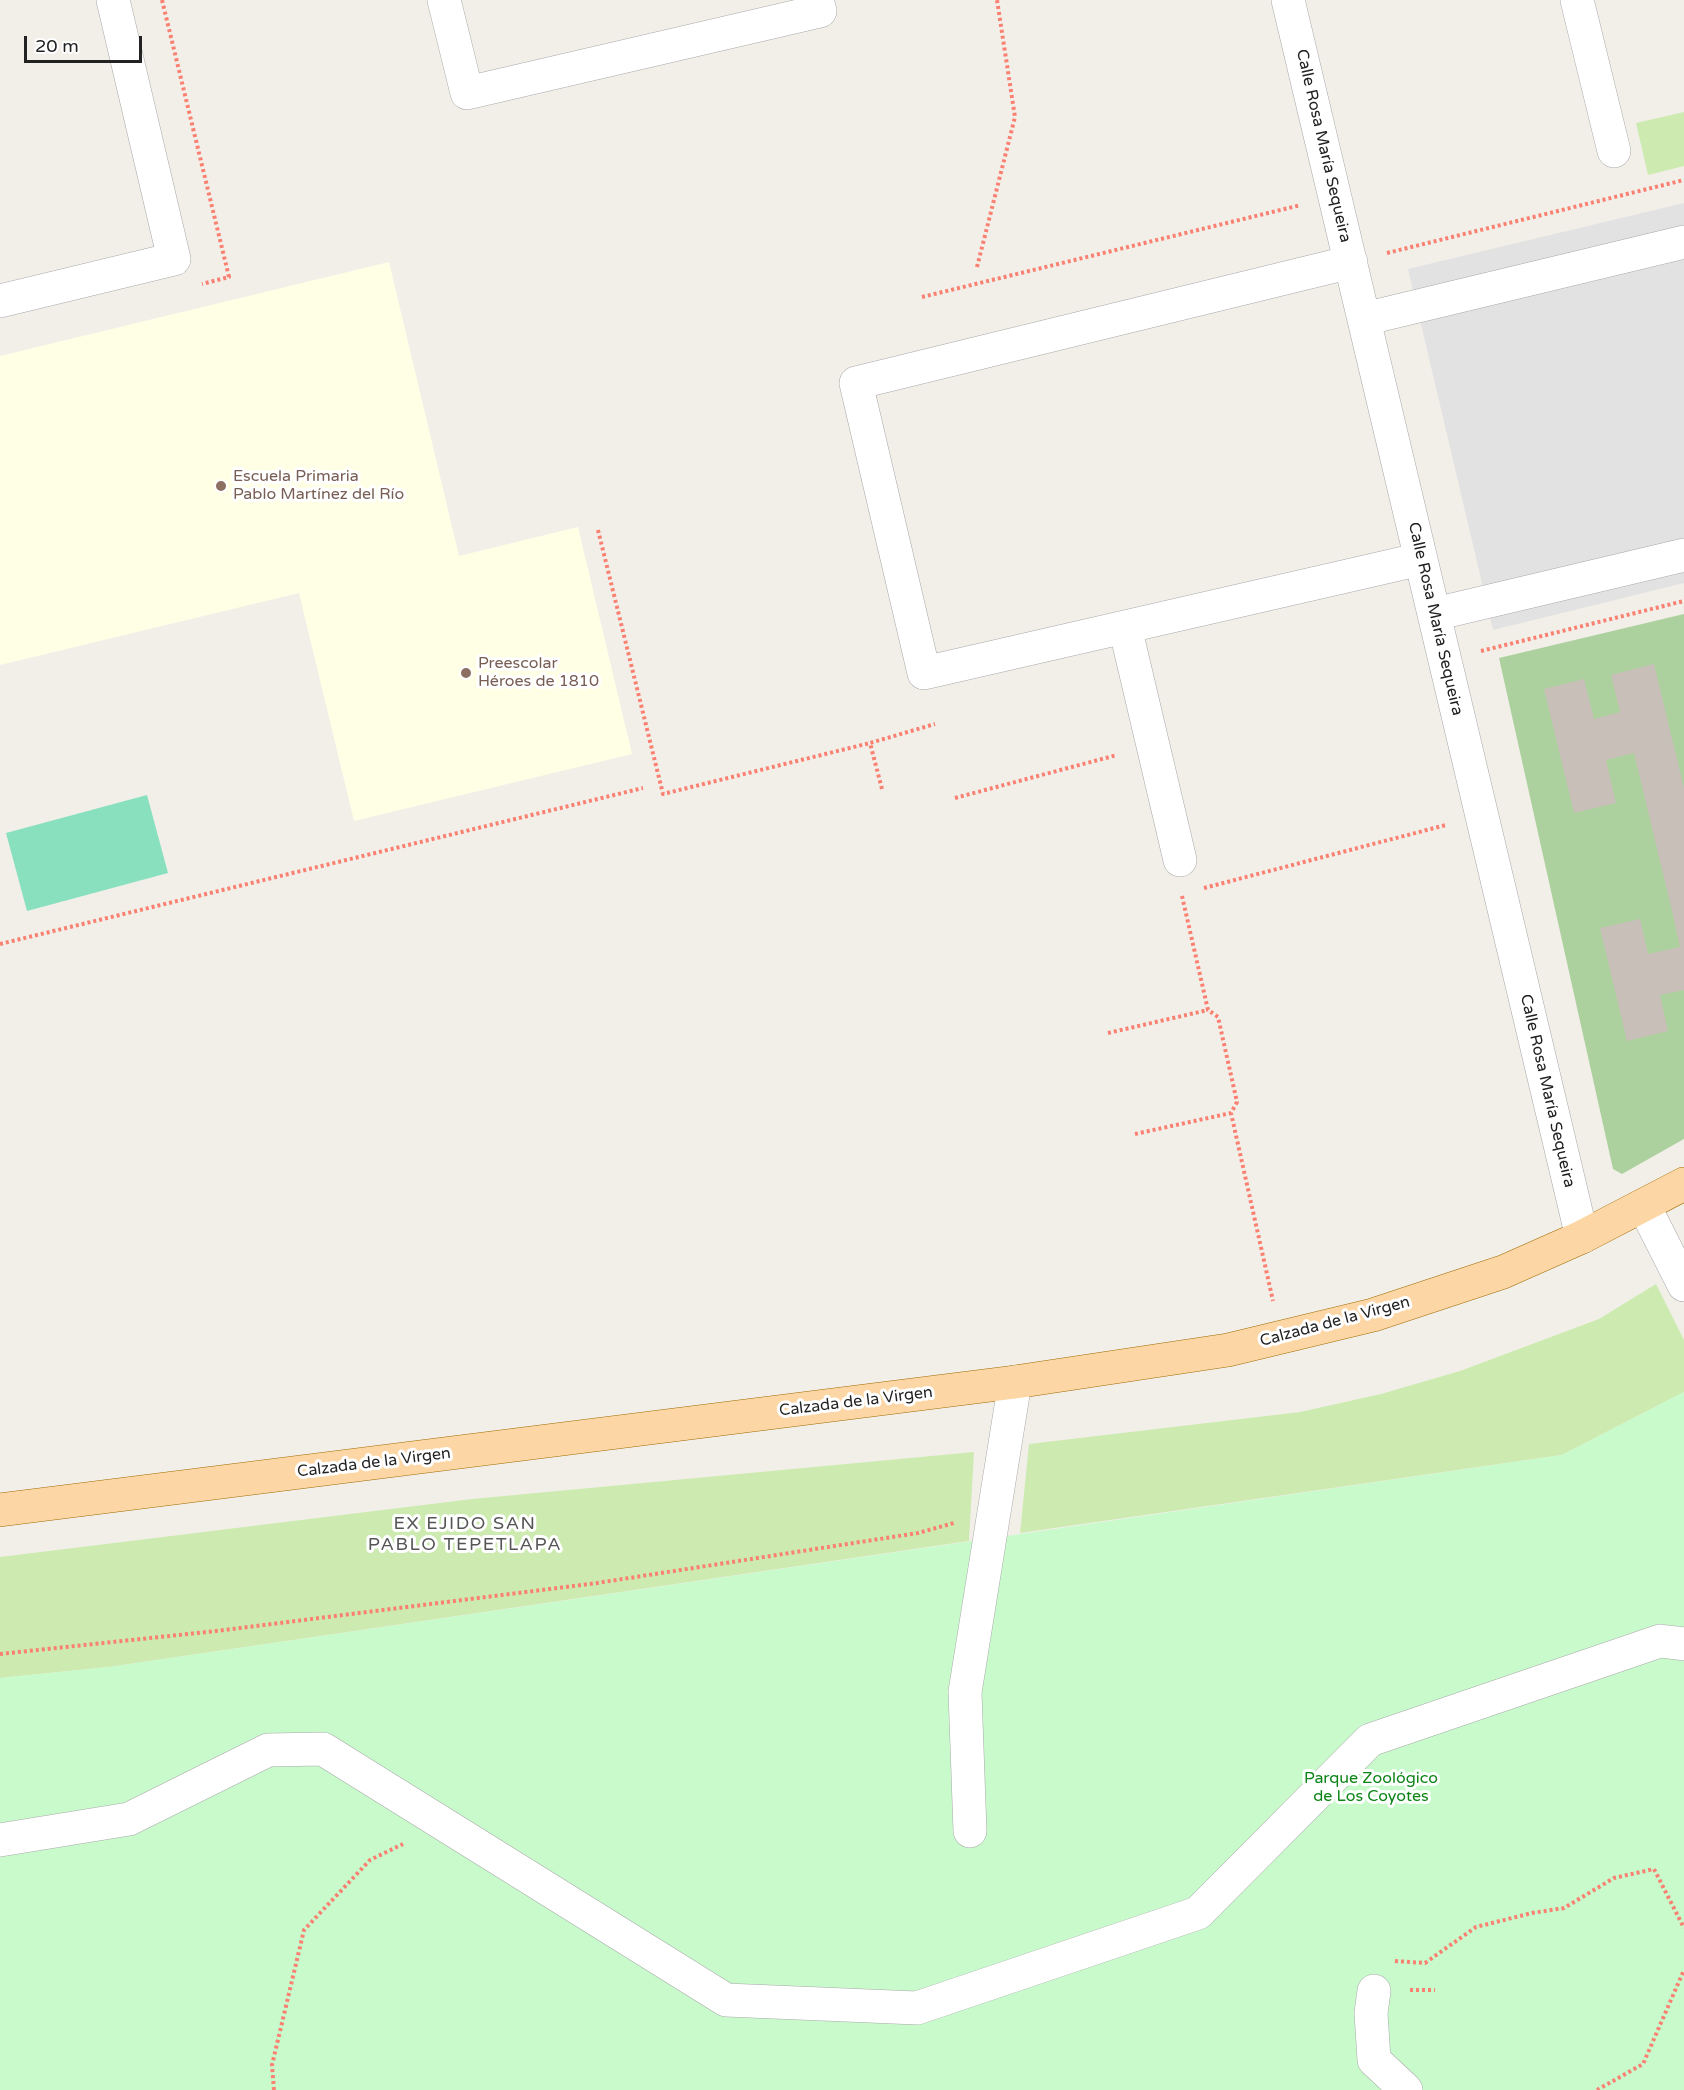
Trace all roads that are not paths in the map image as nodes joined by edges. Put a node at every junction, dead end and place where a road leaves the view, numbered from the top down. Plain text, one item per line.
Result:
1 (113, 0) edge
2 (444, 0) edge
3 (817, 0) edge
4 (1288, 0) edge
5 (1577, 0) edge
6 (1614, 151) dead end
7 (1684, 242) edge
8 (1351, 262) junction
9 (0, 301) edge
10 (1364, 318) junction
11 (1684, 555) edge
12 (1421, 559) junction
13 (1435, 614) junction
14 (1125, 627) junction
15 (1180, 860) dead end
16 (1684, 1184) edge
17 (1644, 1206) junction
18 (1582, 1237) junction
19 (1684, 1285) edge
20 (1014, 1382) junction
21 (0, 1510) edge
22 (1684, 1644) edge
23 (970, 1831) dead end
24 (0, 1840) edge
25 (1374, 1991) road end
26 (1406, 2090) edge

1 - 9 street
2 - 3 street
4 - 8 street, Calle Rosa María Sequeira
5 - 6 street
7 - 10 street
8 - 10 street, Calle Rosa María Sequeira
8 - 14 street
10 - 12 street, Calle Rosa María Sequeira
11 - 13 street
12 - 13 street, Calle Rosa María Sequeira
12 - 14 street
13 - 18 street, Calle Rosa María Sequeira
14 - 15 street
16 - 17 main road, Calzada de la Virgen
17 - 18 main road, Calzada de la Virgen
17 - 19 street
18 - 20 main road, Calzada de la Virgen
20 - 21 main road, Calzada de la Virgen
20 - 23 street
22 - 24 street
25 - 26 street

